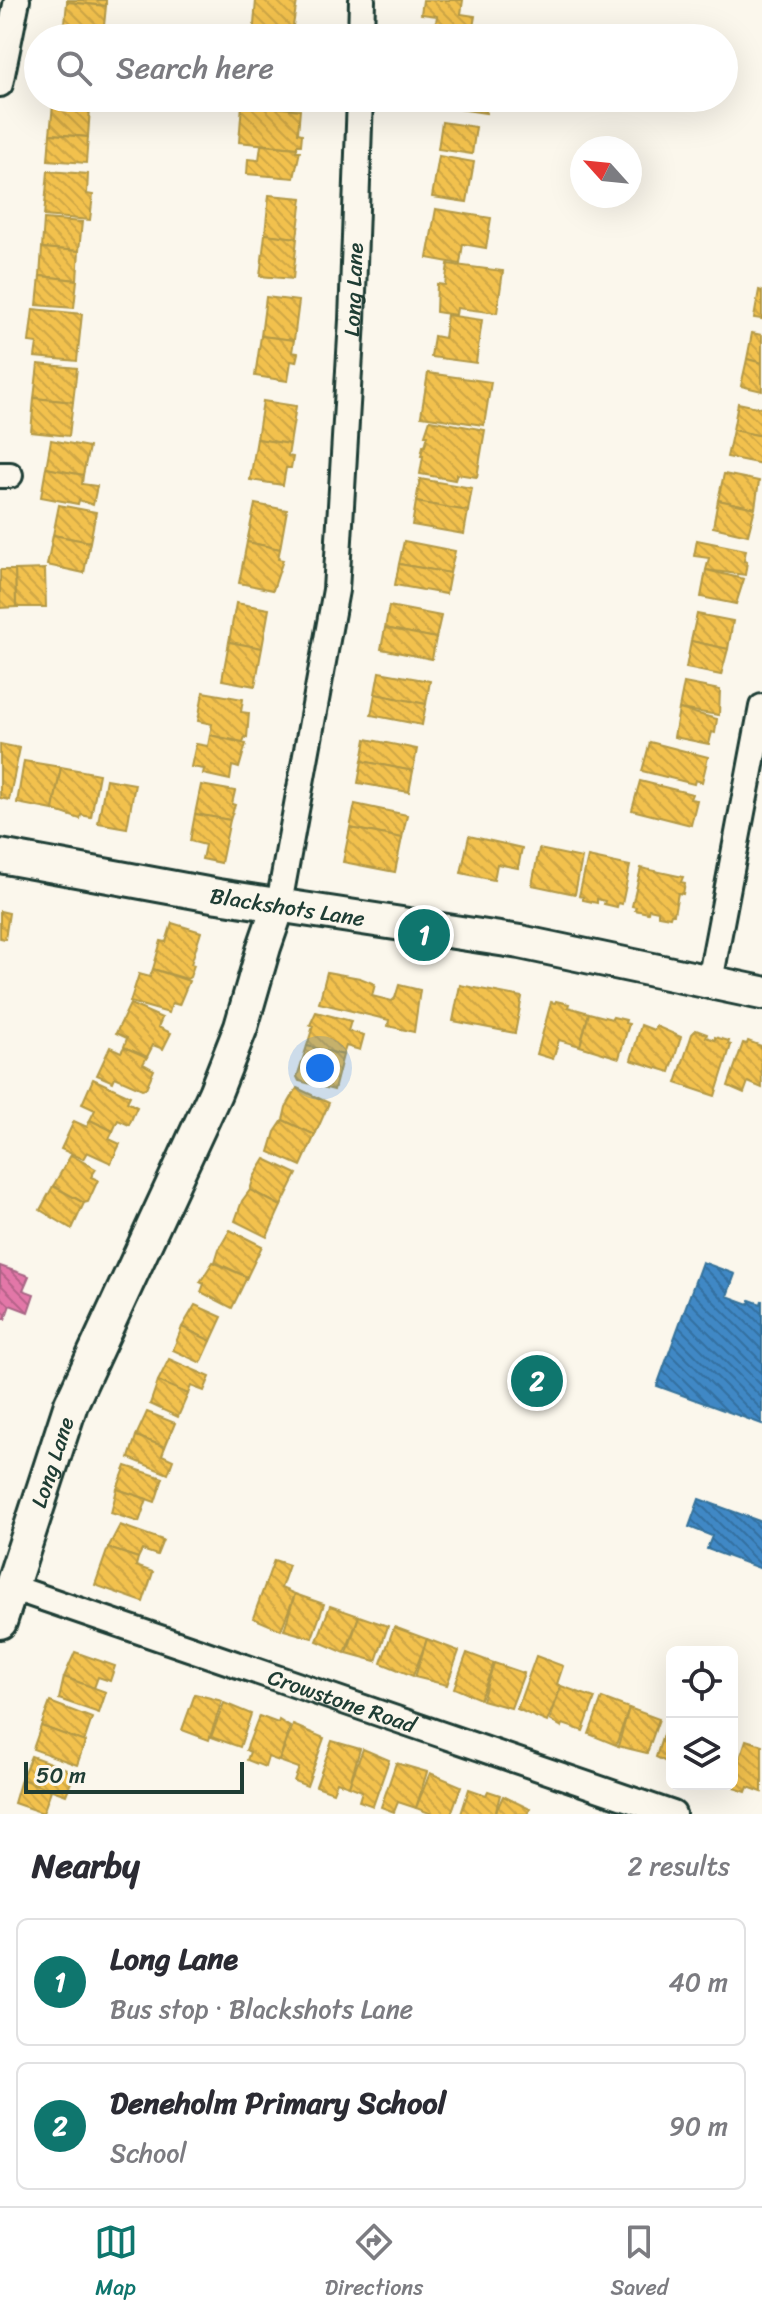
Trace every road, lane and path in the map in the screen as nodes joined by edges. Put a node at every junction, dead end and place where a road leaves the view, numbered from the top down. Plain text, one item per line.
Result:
1 (17, 0) edge
2 (362, 0) edge
3 (361, 24) edge
4 (0, 84) edge
5 (360, 112) edge
6 (762, 707) edge
7 (0, 856) edge
8 (279, 904) junction
9 (710, 981) junction
10 (762, 993) edge
11 (11, 1587) junction
12 (0, 1622) edge
13 (673, 1814) edge

1 - 4 street
2 - 3 street
5 - 8 street, Long Lane
6 - 9 street
7 - 8 street, Blackshots Lane
8 - 9 street, Blackshots Lane
8 - 11 street, Long Lane
9 - 10 street, Blackshots Lane
11 - 12 street, Long Lane
11 - 13 street, Crowstone Road

